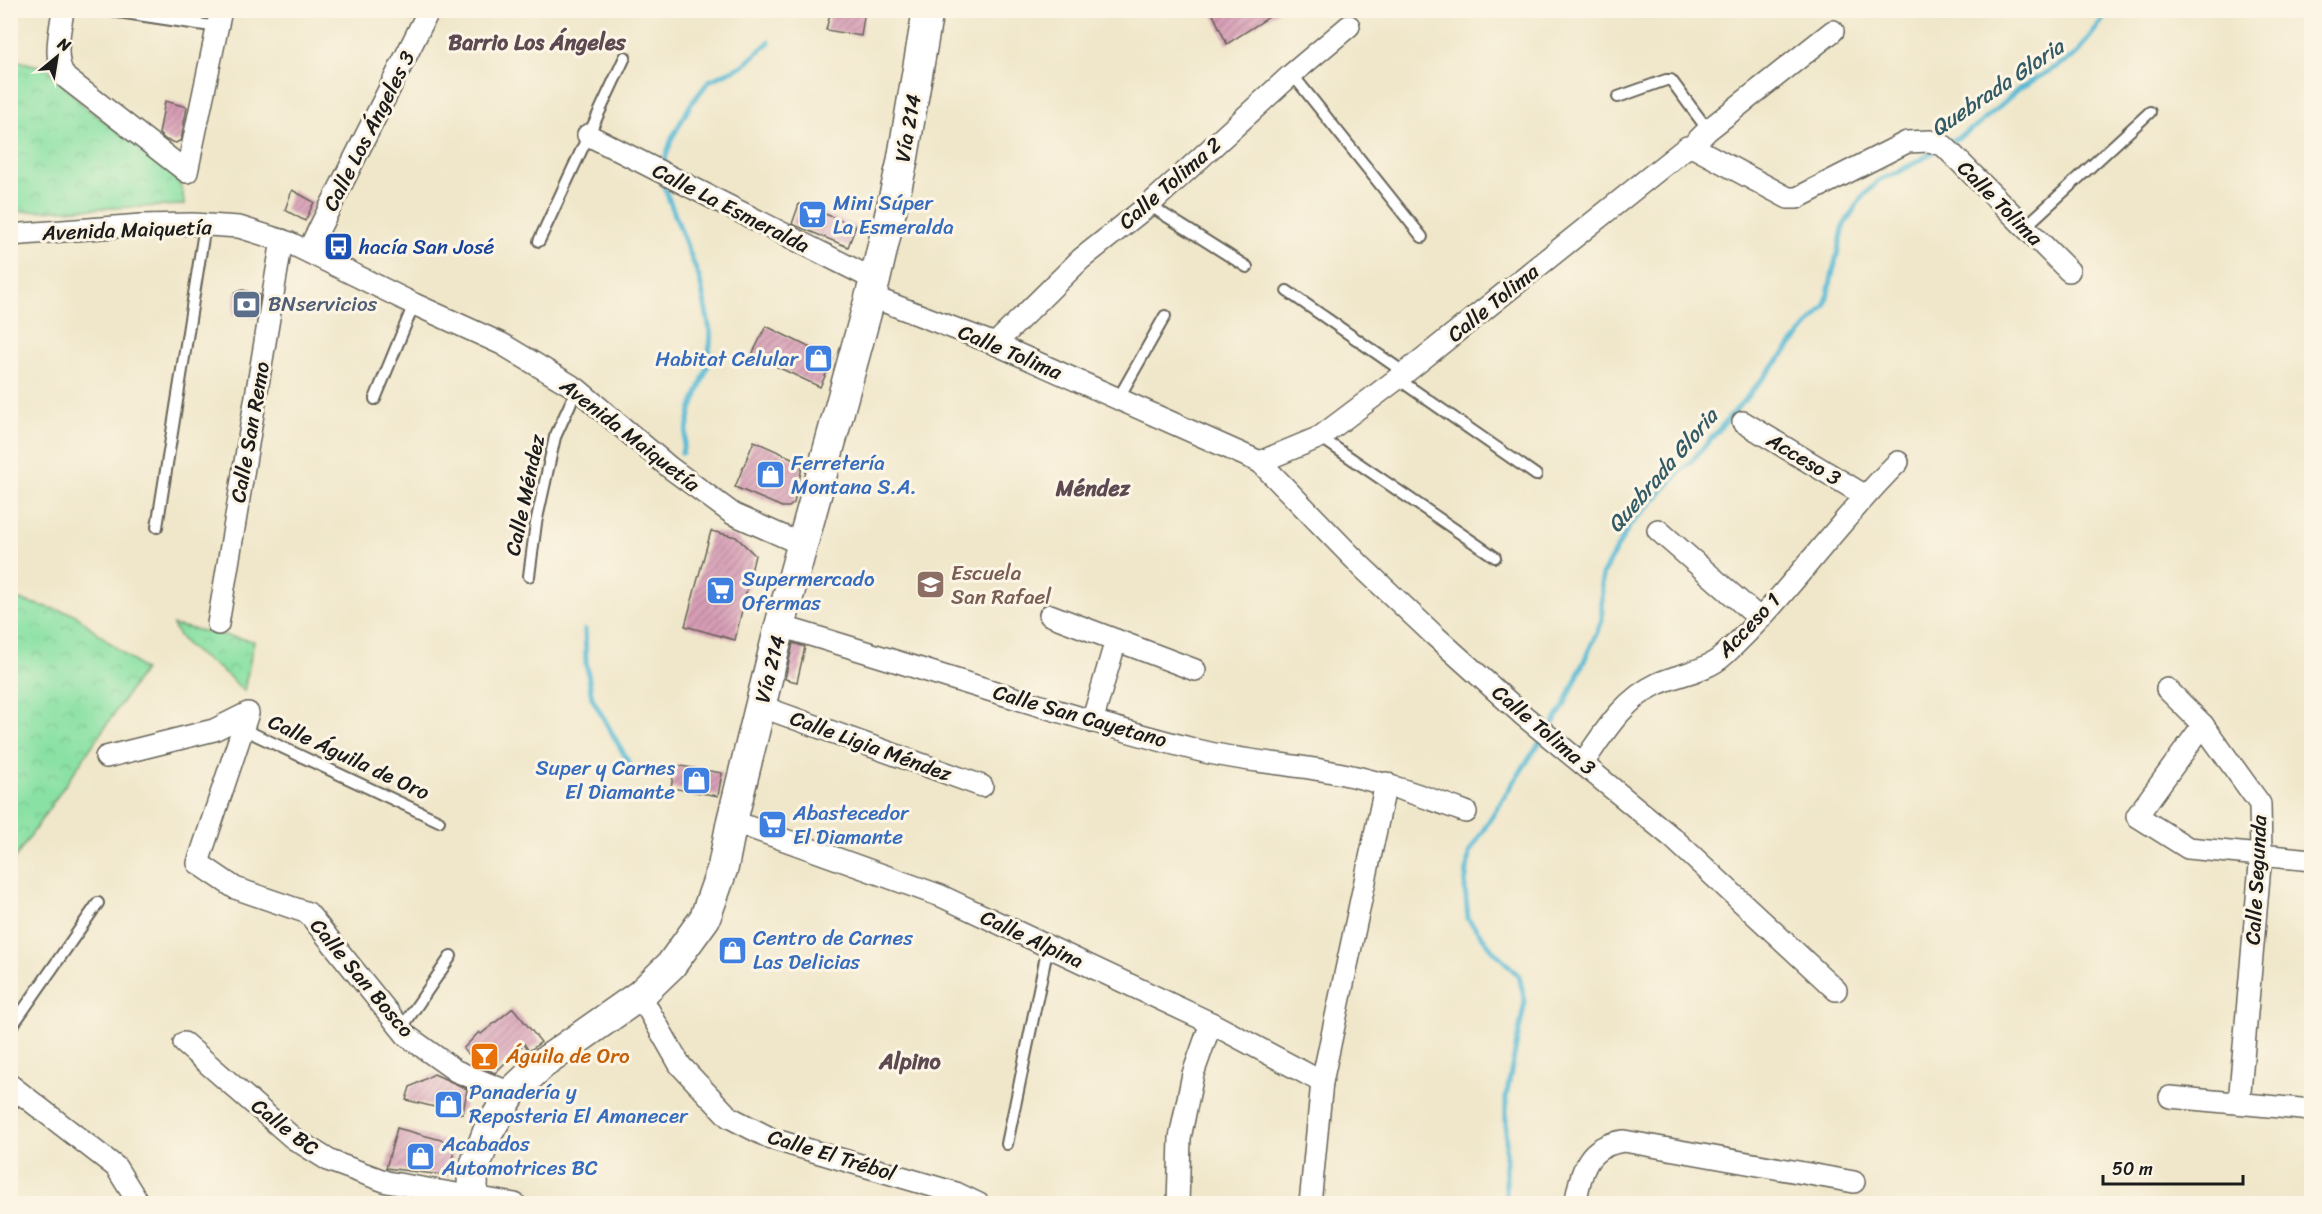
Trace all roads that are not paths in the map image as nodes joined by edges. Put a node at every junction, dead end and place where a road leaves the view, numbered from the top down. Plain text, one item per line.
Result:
1 (63, 10) edge
2 (105, 10) edge
3 (429, 10) edge
4 (928, 10) edge
5 (220, 19) edge
6 (1349, 26) dead end
7 (1833, 31) dead end
8 (625, 57) dead end
9 (1292, 74) junction
10 (1618, 98) dead end
11 (2150, 112) dead end
12 (1708, 130) junction
13 (588, 135) junction
14 (1690, 147) junction
15 (1149, 204) junction
16 (205, 225) junction
17 (2025, 227) junction
18 (10, 235) edge
19 (1422, 237) dead end
20 (282, 240) junction
21 (539, 241) dead end
22 (308, 250) junction
23 (1247, 267) dead end
24 (2069, 271) dead end
25 (872, 288) junction
26 (1287, 291) dead end
27 (414, 304) junction
28 (1165, 316) dead end
29 (995, 344) junction
30 (1402, 376) junction
31 (577, 389) junction
32 (375, 399) dead end
33 (1118, 399) junction
34 (1743, 422) dead end
35 (1320, 437) junction
36 (1260, 462) junction
37 (1898, 462) dead end
38 (1536, 475) dead end
39 (1864, 495) junction
40 (157, 527) dead end
41 (1658, 530) dead end
42 (803, 545) junction
43 (1495, 557) dead end
44 (529, 576) dead end
45 (1050, 615) dead end
46 (1760, 618) junction
47 (218, 624) dead end
48 (780, 626) junction
49 (1116, 640) junction
50 (1195, 670) dead end
51 (2167, 688) dead end
52 (760, 706) junction
53 (1092, 722) junction
54 (2203, 725) junction
55 (243, 729) junction
56 (106, 757) dead end
57 (1583, 763) junction
58 (1386, 783) junction
59 (982, 786) dead end
60 (1466, 812) dead end
61 (439, 821) dead end
62 (732, 821) junction
63 (2261, 854) junction
64 (2312, 860) edge
65 (98, 903) dead end
66 (1048, 946) junction
67 (451, 956) dead end
68 (1836, 990) dead end
69 (640, 995) junction
70 (1211, 1023) junction
71 (10, 1029) edge
72 (401, 1029) junction
73 (184, 1042) dead end
74 (1322, 1082) junction
75 (511, 1093) junction
76 (14, 1095) edge
77 (2170, 1097) dead end
78 (2239, 1103) junction
79 (2312, 1110) edge
80 (1007, 1144) dead end
81 (1854, 1182) dead end
82 (472, 1199) edge
83 (139, 1203) edge
84 (514, 1203) edge
85 (979, 1203) edge
86 (1178, 1203) edge
87 (1310, 1203) edge
88 (1575, 1203) edge

1 - 5 street
2 - 5 lane
3 - 22 street, Calle Los Ángeles 3
4 - 25 main road, Vía 214
6 - 9 street, Calle Tolima 2
7 - 12 street
8 - 13 lane
9 - 15 street, Calle Tolima 2
9 - 19 lane
10 - 12 lane
11 - 17 lane
12 - 14 street
13 - 21 lane
13 - 25 street, Calle La Esmeralda
14 - 17 street, Calle Tolima
14 - 30 street, Calle Tolima
15 - 23 lane
15 - 29 street, Calle Tolima 2
16 - 18 street, Avenida Maiquetía
16 - 20 street, Avenida Maiquetía
16 - 40 lane
17 - 24 street, Calle Tolima
20 - 22 street, Avenida Maiquetía
20 - 47 street, Calle San Remo
22 - 27 street, Avenida Maiquetía
25 - 29 street, Calle Tolima
25 - 42 main road, Vía 214
26 - 30 lane
27 - 31 street, Avenida Maiquetía
27 - 32 lane
28 - 33 lane
29 - 33 street, Calle Tolima
30 - 35 street, Calle Tolima
30 - 38 lane
31 - 42 street, Avenida Maiquetía
31 - 44 lane, Calle Méndez
33 - 36 street, Calle Tolima
34 - 39 street, Acceso 3
35 - 36 street, Calle Tolima
35 - 43 lane
36 - 57 street, Calle Tolima 3
37 - 39 street, Acceso 1
39 - 46 street, Acceso 1
41 - 46 street
42 - 48 main road, Vía 214
45 - 49 street
46 - 57 street, Acceso 1
48 - 52 main road, Vía 214
48 - 53 street, Calle San Cayetano
49 - 50 street
49 - 53 street
51 - 54 street, Calle Segunda
52 - 59 street, Calle Ligia Méndez
52 - 62 main road, Vía 214
53 - 58 street, Calle San Cayetano
54 - 63 street, Calle Segunda
54 - 63 street
55 - 56 street
55 - 61 lane, Calle Águila de Oro
55 - 72 street, Calle San Bosco
57 - 68 street, Calle Tolima 3
58 - 60 street, Calle San Cayetano
58 - 74 street
62 - 66 street, Calle Alpina
62 - 69 main road, Vía 214
63 - 64 street
63 - 78 street, Calle Segunda
65 - 71 lane
66 - 70 street, Calle Alpina
66 - 80 lane
67 - 72 lane
69 - 75 main road, Vía 214
69 - 85 street, Calle El Trébol
70 - 74 street, Calle Alpina
70 - 86 street
72 - 75 street, Calle San Bosco
73 - 82 street, Calle BC
74 - 87 street
75 - 82 main road, Vía 214
76 - 83 street
77 - 78 street
78 - 79 street
81 - 88 street
82 - 84 street, Calle BC

